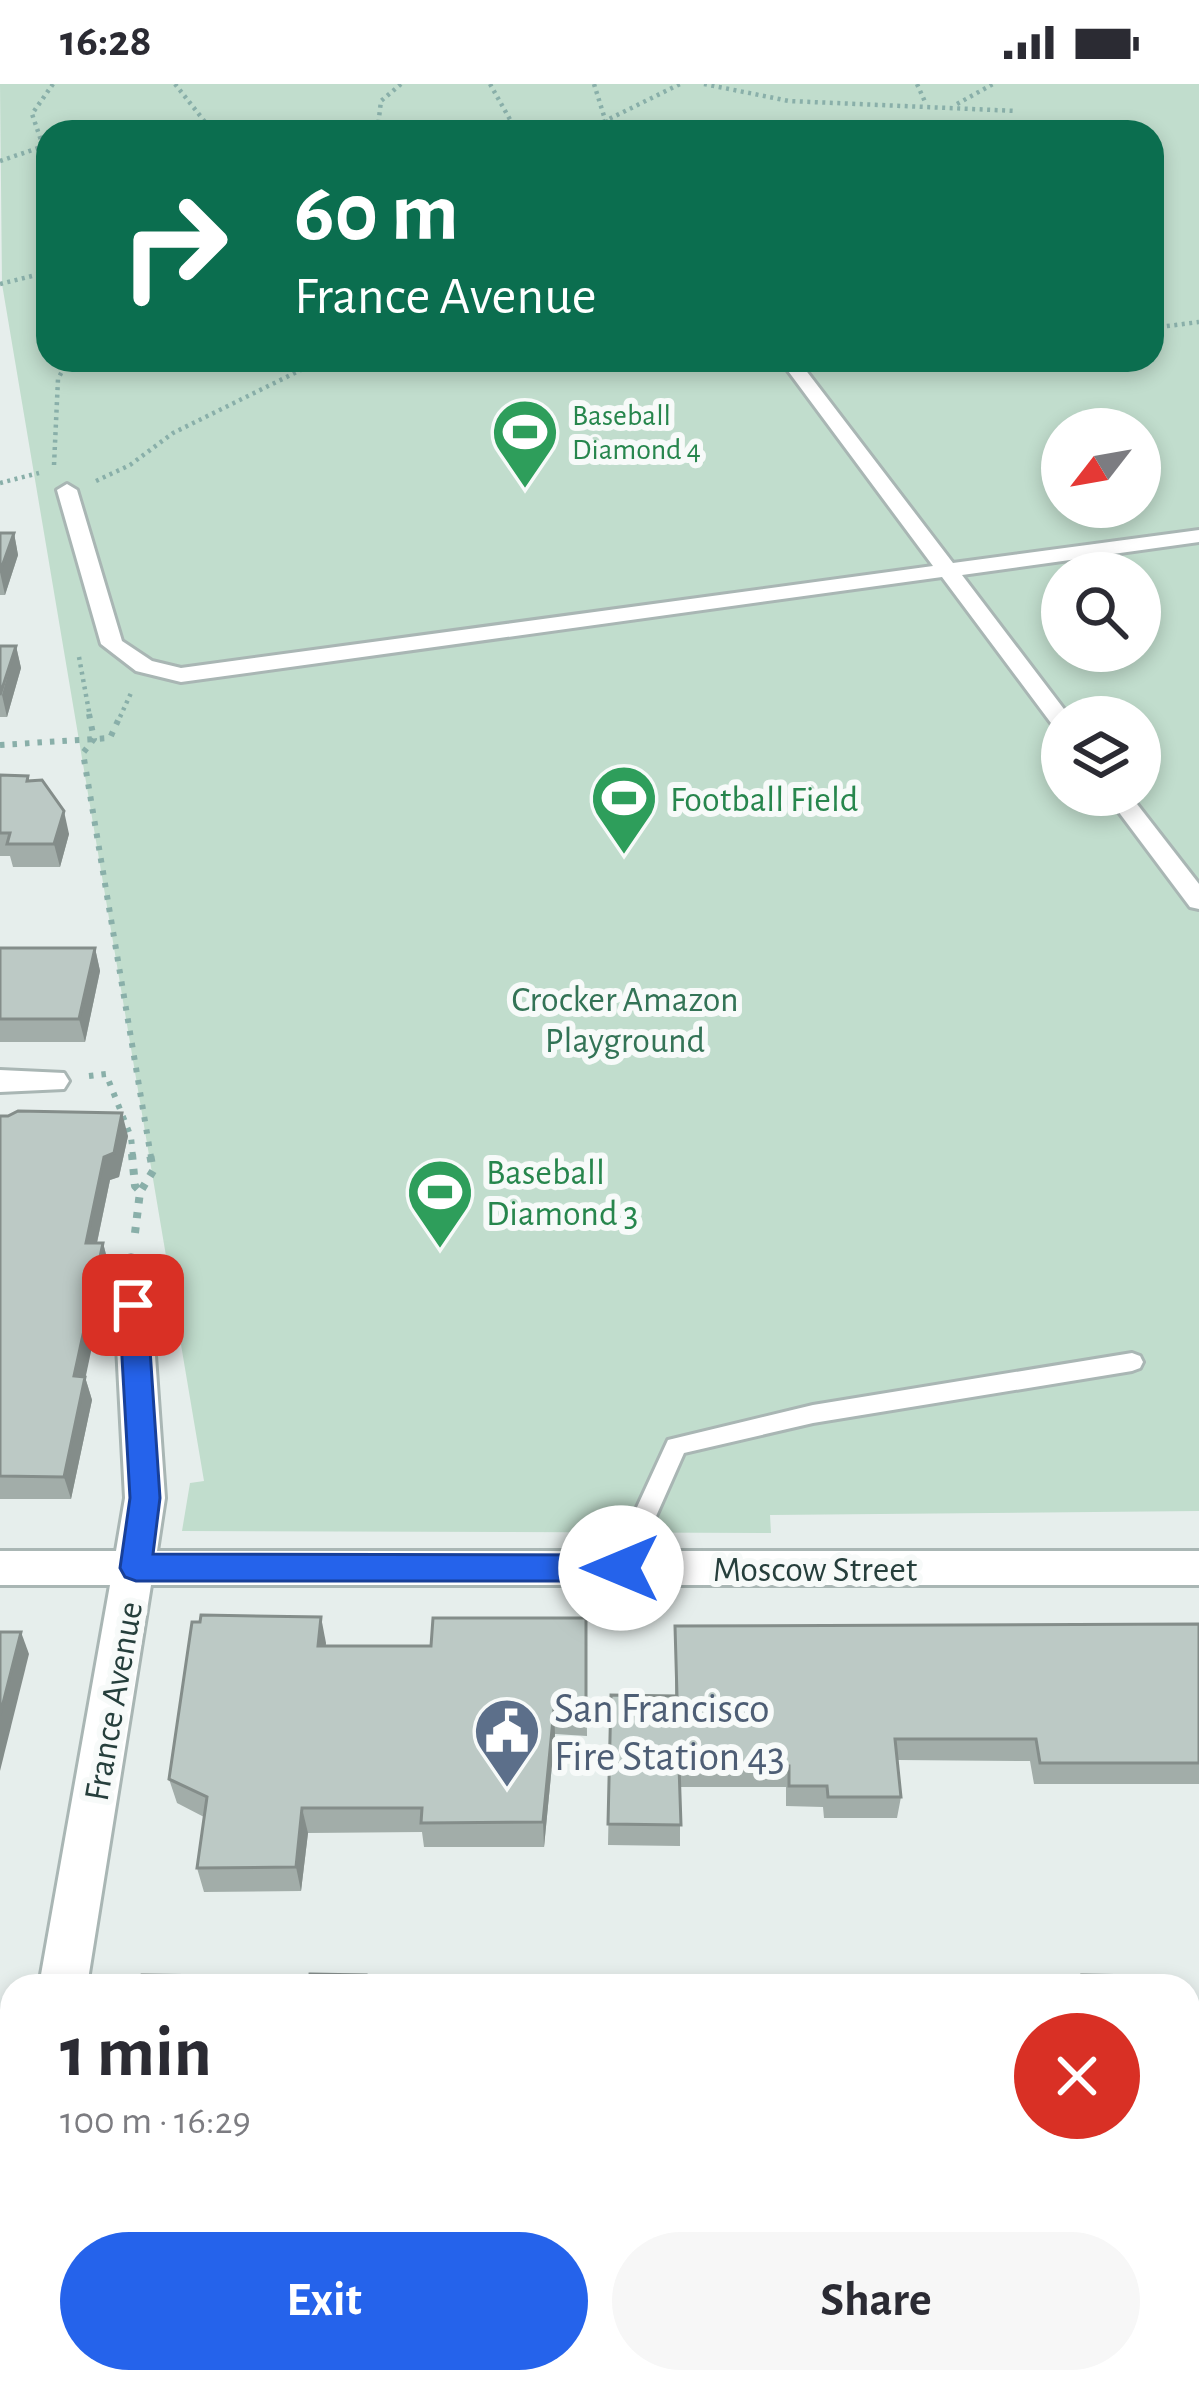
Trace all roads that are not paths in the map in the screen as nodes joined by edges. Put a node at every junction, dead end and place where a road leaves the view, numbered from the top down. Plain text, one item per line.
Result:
1 (798, 372) edge
2 (67, 490) road end
3 (1199, 536) edge
4 (948, 572) junction
5 (1042, 696) edge
6 (1134, 816) edge
7 (1199, 901) edge
8 (0, 1081) edge
9 (52, 1081) road end
10 (130, 1270) road end
11 (1132, 1362) dead end
12 (0, 1568) edge
13 (136, 1568) junction
14 (621, 1568) junction
15 (1199, 1568) edge
16 (64, 1974) edge

1 - 4 street
2 - 4 street
3 - 4 street
4 - 5 street
6 - 7 street
8 - 9 street
10 - 13 street, France Avenue
11 - 14 lane
12 - 13 street, Moscow Street
13 - 14 street, Moscow Street
13 - 16 street, France Avenue
14 - 15 street, Moscow Street

